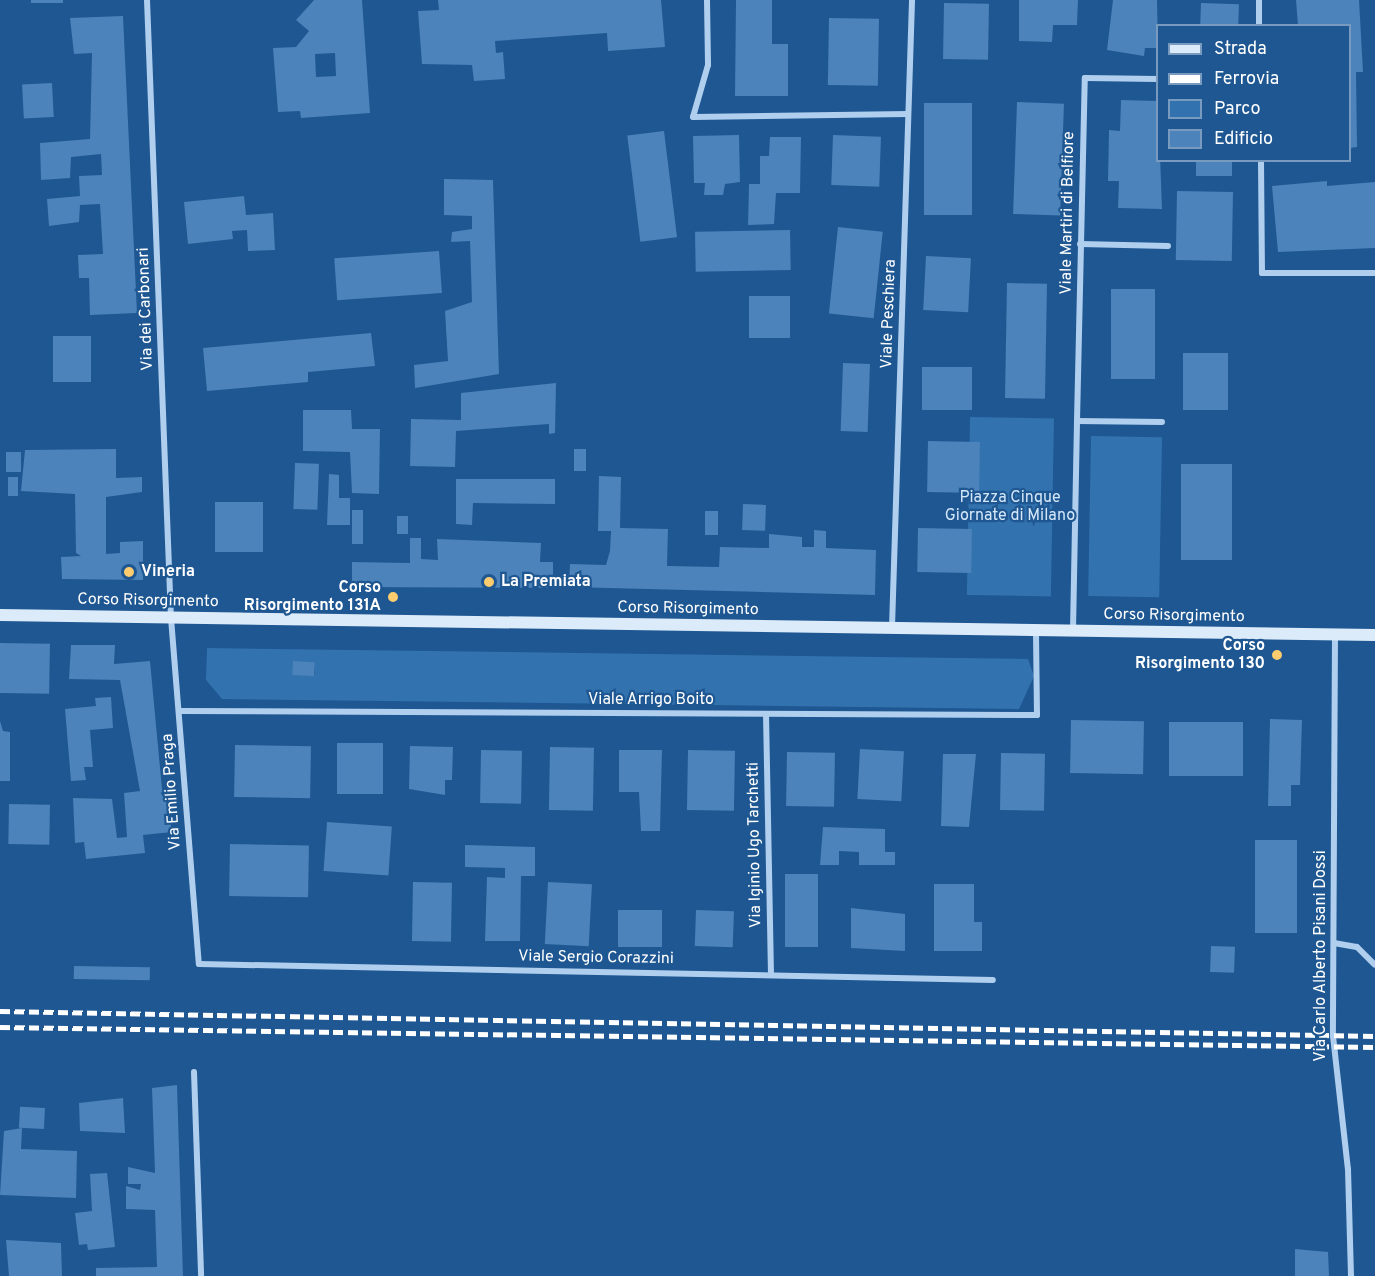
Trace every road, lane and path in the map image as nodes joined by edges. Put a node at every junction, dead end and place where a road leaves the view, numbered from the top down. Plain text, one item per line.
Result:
1 (147, 0) edge
2 (707, 0) edge
3 (912, 0) edge
4 (1259, 0) edge
5 (1259, 24) edge
6 (1156, 78) edge
7 (908, 114) junction
8 (1261, 162) edge
9 (1080, 244) junction
10 (1168, 246) dead end
11 (1375, 273) edge
12 (1077, 422) junction
13 (1162, 422) dead end
14 (0, 615) edge
15 (171, 618) junction
16 (892, 628) junction
17 (1036, 630) junction
18 (1073, 631) junction
19 (1335, 634) junction
20 (1375, 635) edge
21 (180, 711) junction
22 (766, 714) junction
23 (1334, 943) junction
24 (199, 964) joint
25 (1375, 965) edge
26 (771, 975) junction
27 (993, 980) dead end
28 (194, 1072) dead end
29 (201, 1276) edge
30 (1351, 1276) edge

1 - 15 street, Via dei Carbonari
2 - 7 street
3 - 7 street, Viale Peschiera
4 - 5 street
6 - 9 street, Viale Martiri di Belfiore
7 - 16 street, Viale Peschiera
8 - 11 street
9 - 10 street
9 - 12 street, Viale Martiri di Belfiore
12 - 13 street
12 - 18 street
14 - 15 main road, Corso Risorgimento
15 - 16 main road, Corso Risorgimento
15 - 21 street, Via Emilio Praga
16 - 17 main road, Corso Risorgimento
17 - 18 main road, Corso Risorgimento
17 - 22 street, Viale Arrigo Boito
18 - 19 main road, Corso Risorgimento
19 - 20 main road, Corso Risorgimento
19 - 23 street, Via Carlo Alberto Pisani Dossi
21 - 22 street, Viale Arrigo Boito
21 - 24 street, Via Emilio Praga
22 - 26 street, Via Iginio Ugo Tarchetti
23 - 25 street
23 - 30 street, Via Carlo Alberto Pisani Dossi
24 - 26 street, Viale Sergio Corazzini
26 - 27 street, Viale Sergio Corazzini
28 - 29 street

